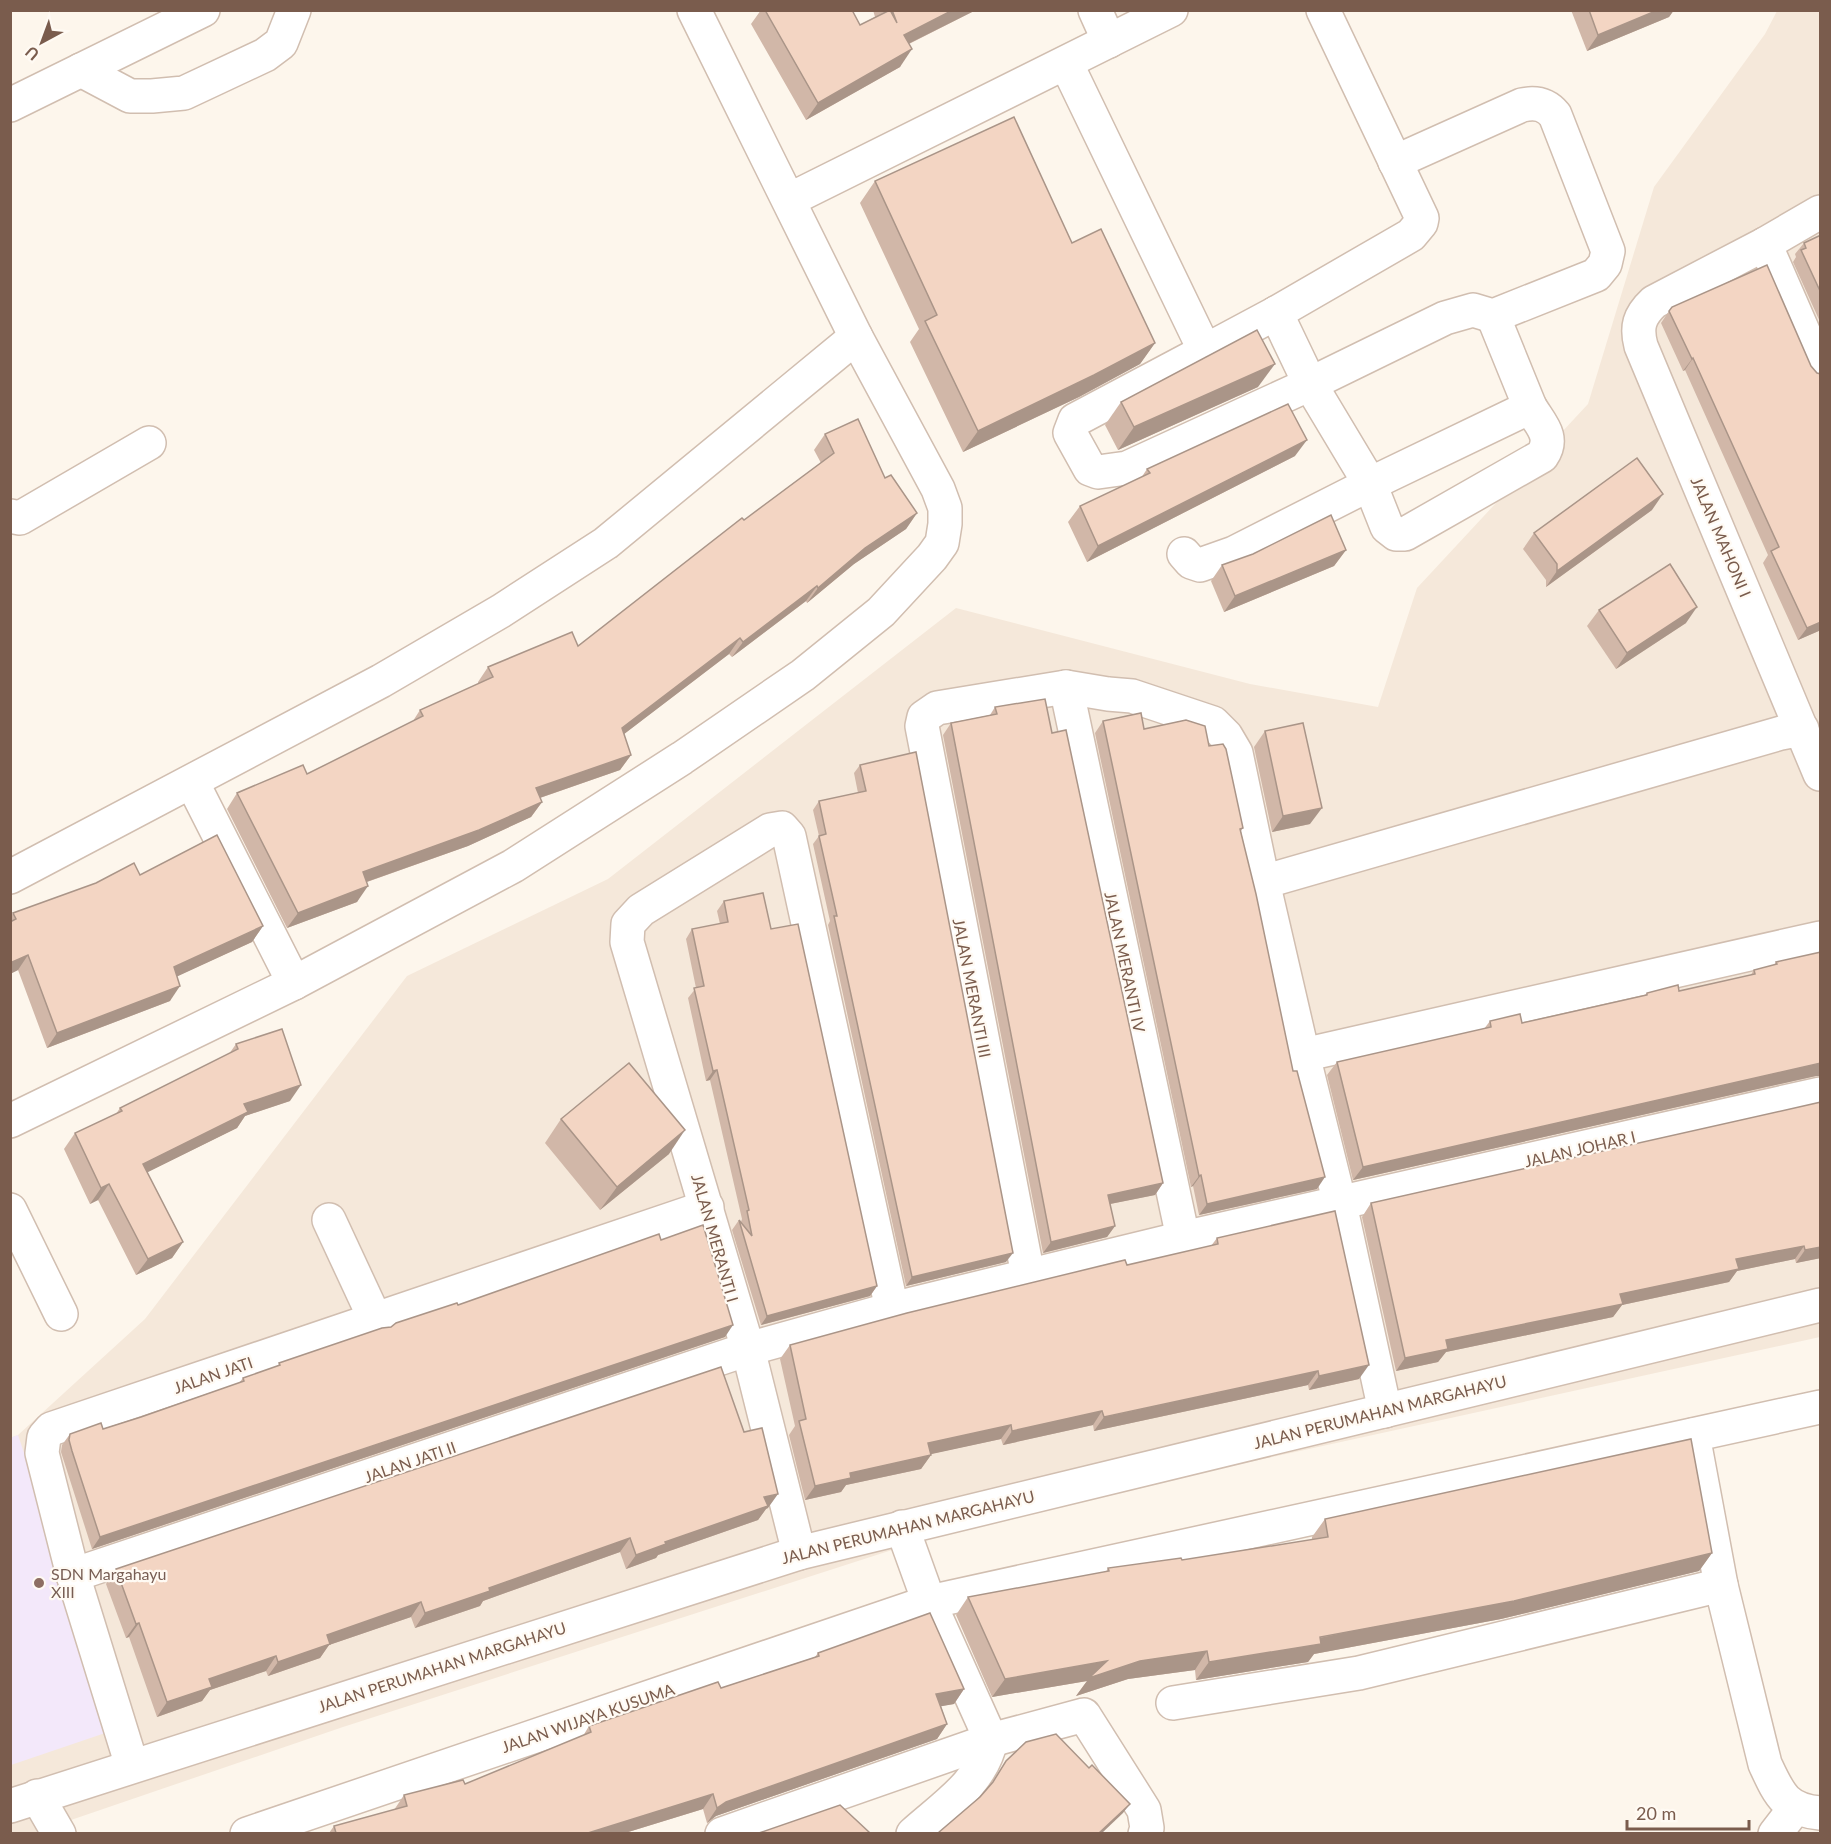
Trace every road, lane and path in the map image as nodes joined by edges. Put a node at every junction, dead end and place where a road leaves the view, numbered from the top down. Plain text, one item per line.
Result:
1 (202, 10) edge
2 (294, 10) edge
3 (694, 10) edge
4 (1095, 10) edge
5 (1171, 10) edge
6 (1323, 10) edge
7 (1109, 41) junction
8 (1066, 63) junction
9 (81, 70) junction
10 (10, 105) edge
11 (1395, 162) junction
12 (789, 200) junction
13 (1821, 212) edge
14 (1765, 244) junction
15 (1276, 313) junction
16 (1493, 316) junction
17 (856, 337) junction
18 (1205, 351) junction
19 (1821, 370) edge
20 (1310, 384) junction
21 (1530, 407) junction
22 (149, 443) dead end
23 (1370, 484) junction
24 (10, 516) edge
25 (1184, 554) dead end
26 (1066, 687) junction
27 (1802, 729) junction
28 (1821, 774) edge
29 (192, 782) junction
30 (10, 877) edge
31 (1263, 882) junction
32 (1821, 938) edge
33 (294, 983) junction
34 (1303, 1055) junction
35 (1821, 1094) edge
36 (10, 1121) edge
37 (1340, 1204) junction
38 (707, 1207) junction
39 (10, 1210) edge
40 (329, 1220) dead end
41 (1183, 1238) junction
42 (1028, 1275) junction
43 (1821, 1305) edge
44 (892, 1309) junction
45 (62, 1314) dead end
46 (376, 1321) junction
47 (748, 1349) junction
48 (1821, 1407) edge
49 (1385, 1410) junction
50 (1693, 1435) junction
51 (902, 1527) junction
52 (799, 1553) junction
53 (73, 1575) junction
54 (1721, 1585) junction
55 (929, 1602) junction
56 (1173, 1703) dead end
57 (991, 1740) junction
58 (132, 1766) junction
59 (24, 1801) edge
60 (1808, 1810) edge
61 (59, 1833) edge
62 (247, 1833) edge
63 (722, 1833) edge
64 (912, 1833) edge
65 (1145, 1833) edge
66 (1775, 1833) edge

1 - 9 street
2 - 9 street
3 - 12 street
4 - 7 street
5 - 7 street
6 - 11 street
7 - 8 street
8 - 12 street
8 - 18 street
9 - 10 street
11 - 15 street
11 - 16 street
12 - 17 street
13 - 14 street
14 - 19 street
14 - 27 street, JALAN MAHONI I
15 - 18 street
15 - 20 street
16 - 20 street
16 - 21 street
17 - 29 street
17 - 33 street
18 - 20 street
20 - 23 street
21 - 23 street
21 - 23 street
22 - 24 street
23 - 25 street
26 - 31 street
26 - 41 street, JALAN MERANTI IV
26 - 42 street, JALAN MERANTI III
27 - 28 street, JALAN MAHONI I
27 - 31 street
29 - 30 street
29 - 33 street
31 - 34 street
32 - 34 street
33 - 36 street
34 - 37 street
35 - 37 street, JALAN JOHAR I
37 - 41 street, JALAN JOHAR I
37 - 49 street
38 - 44 street, JALAN MERANTI I
38 - 46 street, JALAN JATI
38 - 47 street, JALAN MERANTI I
39 - 45 street
40 - 46 street
41 - 42 street, JALAN JOHAR I
42 - 44 street, JALAN JATI II
43 - 49 street, JALAN PERUMAHAN MARGAHAYU
44 - 47 street, JALAN JATI II
46 - 53 street, JALAN JATI
47 - 52 street, JALAN MERANTI I
47 - 53 street, JALAN JATI II
48 - 50 street, JALAN WIJAYA KUSUMA
49 - 51 street, JALAN PERUMAHAN MARGAHAYU
50 - 54 street
50 - 55 street, JALAN WIJAYA KUSUMA
51 - 52 street, JALAN PERUMAHAN MARGAHAYU
51 - 55 street
52 - 58 street, JALAN PERUMAHAN MARGAHAYU
53 - 58 street, JALAN JATI
54 - 56 street
54 - 60 street
55 - 57 street
55 - 62 street, JALAN WIJAYA KUSUMA
57 - 63 street
57 - 64 street
57 - 65 street
58 - 59 street, JALAN PERUMAHAN MARGAHAYU
59 - 61 street
60 - 66 street

